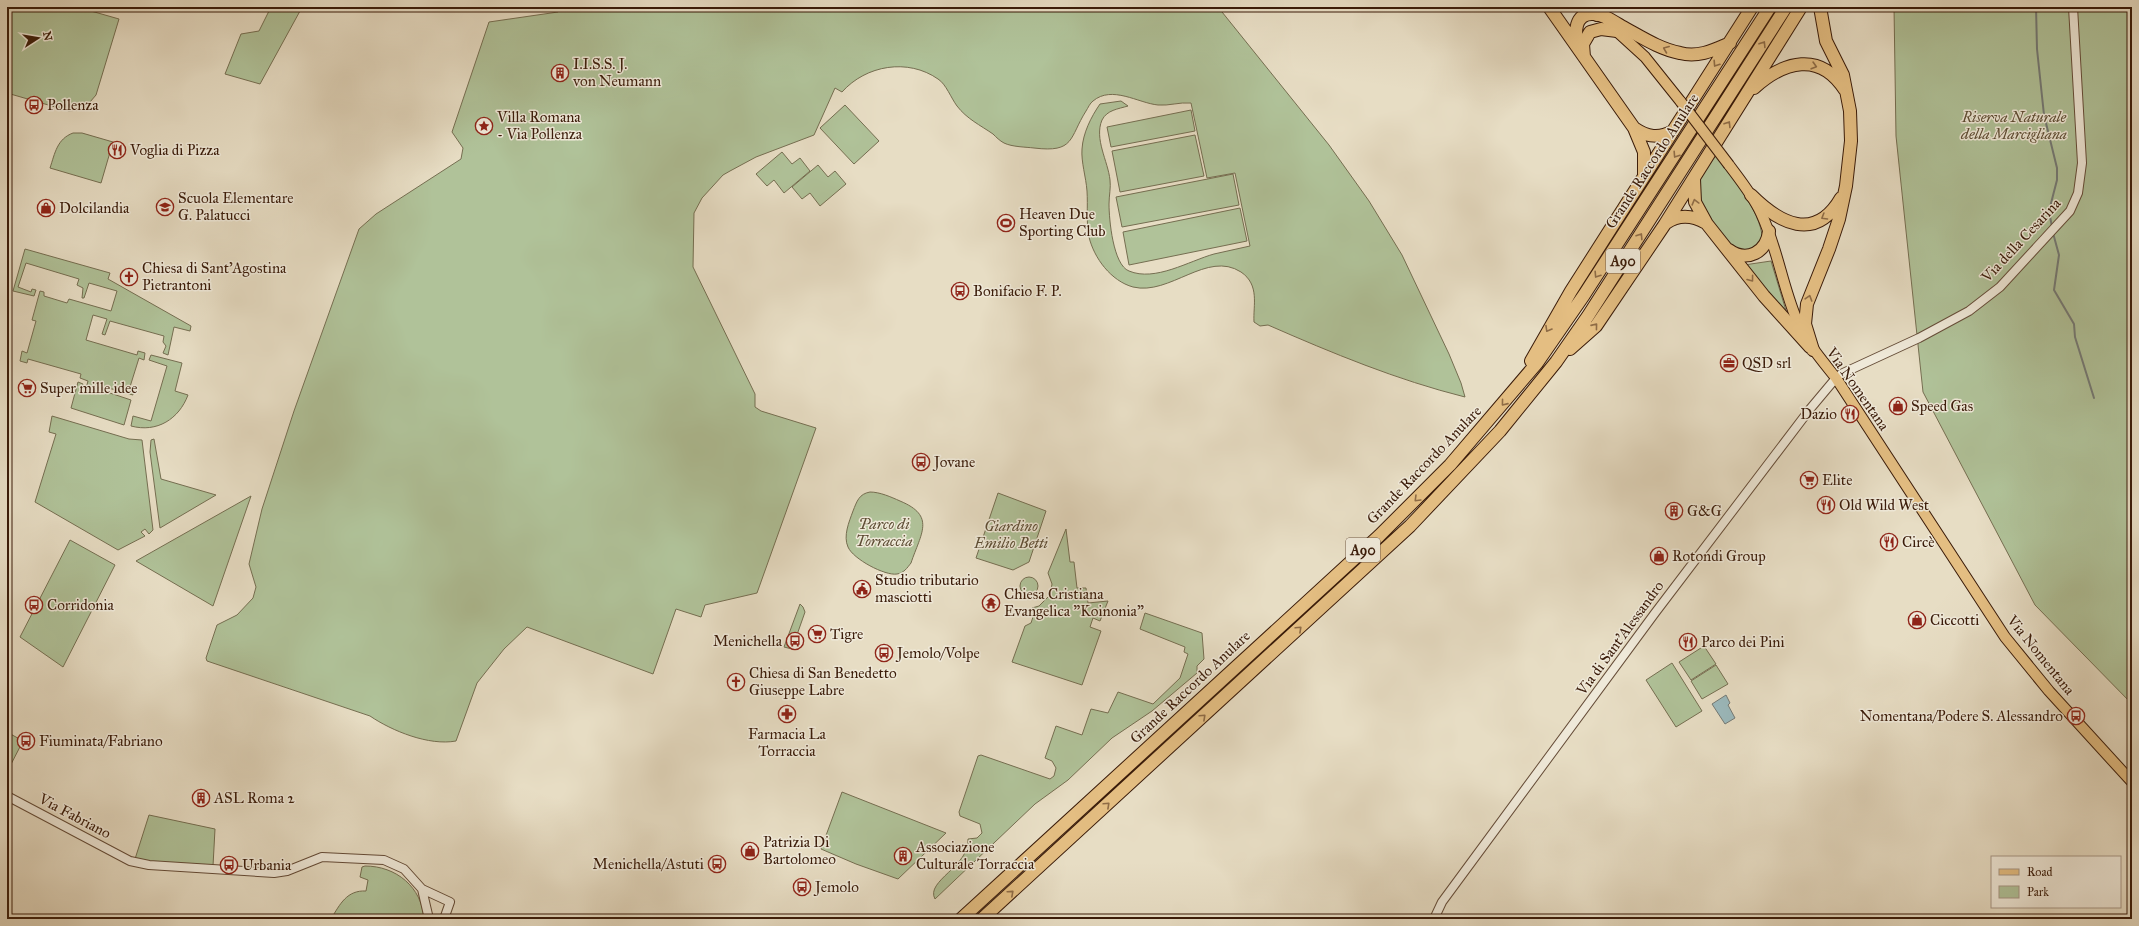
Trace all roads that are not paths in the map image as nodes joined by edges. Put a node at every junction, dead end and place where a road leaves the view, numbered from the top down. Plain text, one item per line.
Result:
1 (1549, 7) edge
2 (1582, 7) edge
3 (1752, 7) edge
4 (1770, 7) edge
5 (1786, 7) edge
6 (1801, 7) edge
7 (1820, 7) edge
8 (2073, 7) edge
9 (1594, 14) junction
10 (1617, 31) junction
11 (1730, 43) junction
12 (1577, 48) junction
13 (1585, 60) junction
14 (1848, 96) junction
15 (1745, 98) junction
16 (1634, 128) junction
17 (1674, 131) junction
18 (1644, 177) junction
19 (1694, 177) junction
20 (1846, 186) junction
21 (1751, 195) junction
22 (1665, 224) junction
23 (1707, 224) junction
24 (1769, 231) junction
25 (1727, 248) junction
26 (1812, 350) junction
27 (1556, 362) junction
28 (1836, 378) junction
29 (1520, 384) junction
30 (2132, 782) edge
31 (7, 796) edge
32 (422, 889) junction
33 (429, 919) edge
34 (444, 919) edge
35 (961, 919) edge
36 (982, 919) edge
37 (1434, 919) edge

1 - 12 highway
2 - 9 main road, Via Nomentana
3 - 11 highway
4 -> 29 highway, Grande Raccordo Anulare / A90
27 -> 5 highway, Grande Raccordo Anulare / A90
6 - 15 highway
7 - 14 highway
8 - 28 street, Via della Cesarina
9 - 10 main road, Via Nomentana
11 -> 9 highway
9 - 12 highway
10 - 13 highway
10 - 21 main road, Via Nomentana, bridge
11 -> 17 highway
12 - 13 highway
13 - 16 highway
15 -> 14 highway
14 - 20 highway
19 -> 15 highway
16 - 17 highway
16 - 18 highway
17 - 18 highway
18 -> 29 highway
19 - 22 highway
23 -> 19 highway
20 -> 21 highway
26 -> 20 highway
21 - 24 main road, Via Nomentana
22 - 23 highway
27 -> 22 highway
23 - 25 highway
24 - 25 highway
24 - 26 main road, Via Nomentana
25 -> 26 highway
26 - 28 main road, Via Nomentana
36 -> 27 highway, Grande Raccordo Anulare / A90
28 - 30 main road, Via Nomentana
28 - 37 street, Via di Sant'Alessandro
29 -> 35 highway, Grande Raccordo Anulare / A90
31 - 32 street, Via Fabriano
32 - 33 street
32 - 34 street

